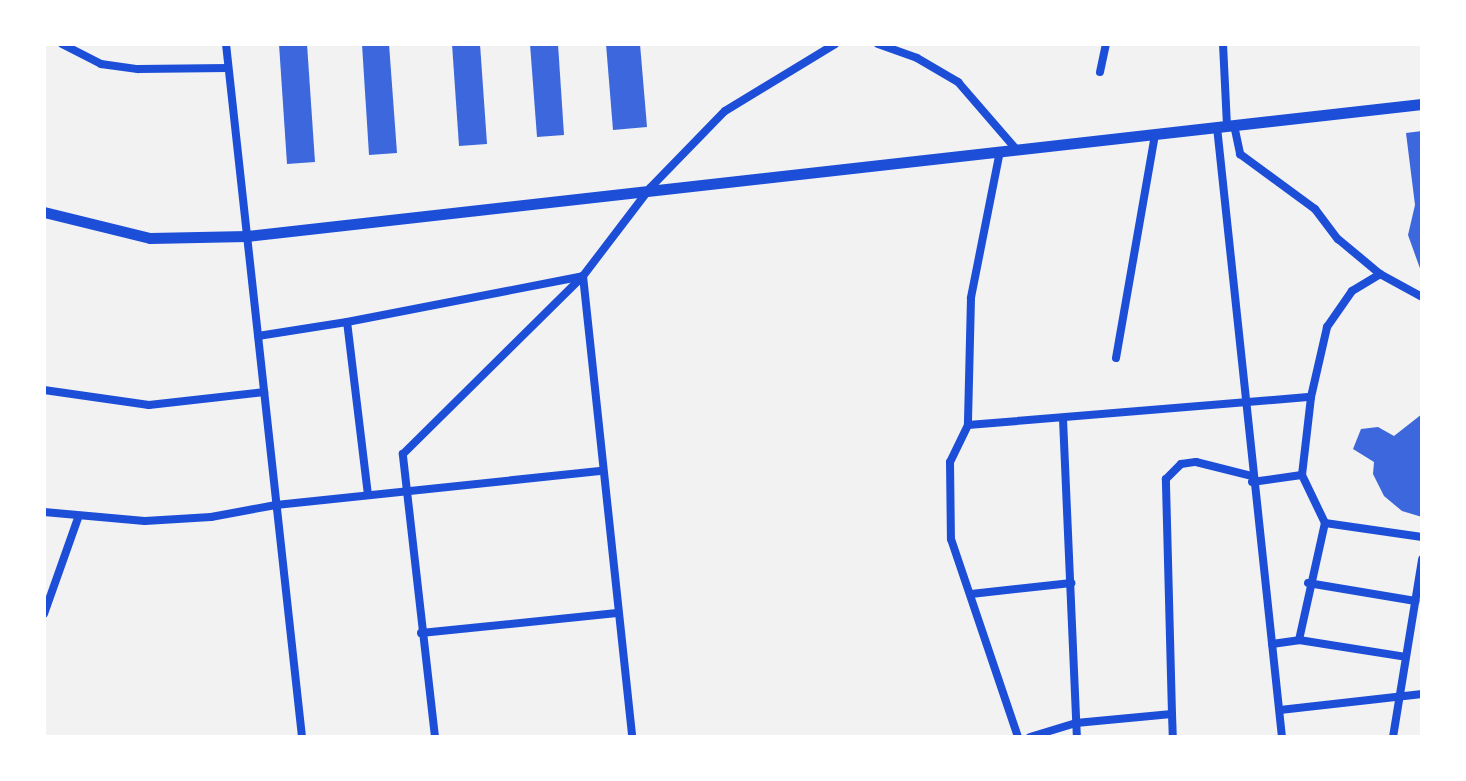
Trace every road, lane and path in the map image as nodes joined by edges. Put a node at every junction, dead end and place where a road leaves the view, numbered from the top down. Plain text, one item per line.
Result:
1 (62, 44) edge
2 (226, 44) edge
3 (835, 44) edge
4 (878, 44) edge
5 (1106, 44) edge
6 (1223, 44) edge
7 (228, 68) junction
8 (1100, 72) dead end
9 (1422, 104) edge
10 (1226, 126) junction
11 (1155, 134) junction
12 (1016, 149) junction
13 (1000, 151) junction
14 (650, 188) junction
15 (44, 212) edge
16 (247, 236) junction
17 (1380, 274) junction
18 (583, 276) junction
19 (1422, 297) edge
20 (347, 322) junction
21 (258, 336) junction
22 (1116, 358) dead end
23 (46, 391) edge
24 (264, 392) junction
25 (1311, 397) junction
26 (1243, 407) junction
27 (1063, 419) junction
28 (968, 425) junction
29 (602, 471) junction
30 (1302, 475) junction
31 (1252, 479) junction
32 (405, 491) junction
33 (368, 495) junction
34 (276, 505) junction
35 (44, 512) edge
36 (78, 518) junction
37 (1325, 523) junction
38 (1422, 537) edge
39 (1422, 559) edge
40 (1071, 583) junction
41 (1308, 583) junction
42 (971, 594) junction
43 (1415, 601) junction
44 (617, 613) junction
45 (44, 614) edge
46 (421, 633) junction
47 (1299, 640) junction
48 (1272, 644) junction
49 (1406, 657) junction
50 (1422, 694) edge
51 (1400, 697) junction
52 (1280, 710) junction
53 (1172, 714) junction
54 (1076, 723) junction
55 (302, 737) edge
56 (435, 737) edge
57 (632, 737) edge
58 (1018, 737) edge
59 (1030, 737) edge
60 (1077, 737) edge
61 (1173, 737) edge
62 (1282, 737) edge
63 (1393, 737) edge

1 - 7 street
2 - 7 street
3 - 14 street
4 - 12 street
5 - 8 street
6 - 10 street
7 - 16 street
9 - 10 street
10 - 11 street
10 - 17 street
10 - 26 street
11 - 12 street
11 - 22 street
12 - 13 street
13 - 14 street
13 - 28 street
14 - 16 street
14 - 18 street
15 - 16 street
16 - 21 street
17 - 19 street
17 - 25 street
18 - 20 street
18 - 29 street
18 - 32 street
20 - 21 street
20 - 33 street
21 - 24 street
23 - 24 street
24 - 34 street
25 - 26 street
25 - 30 street
26 - 27 street
26 - 31 street
27 - 28 street
27 - 40 street
28 - 42 street
29 - 32 street
29 - 44 street
30 - 31 street
30 - 37 street
31 - 48 street
31 - 53 street
32 - 33 street
32 - 46 street
33 - 34 street
34 - 36 street
34 - 55 street
35 - 36 street
36 - 45 street
37 - 38 street
37 - 41 street
39 - 43 street
40 - 42 street
40 - 54 street
41 - 43 street
41 - 47 street
42 - 58 street
43 - 49 street
44 - 46 street
44 - 57 street
46 - 56 street
47 - 48 street
47 - 49 street
48 - 52 street
49 - 51 street
50 - 51 street
51 - 52 street
51 - 63 street
52 - 62 street
53 - 54 street
53 - 61 street
54 - 59 street
54 - 60 street

